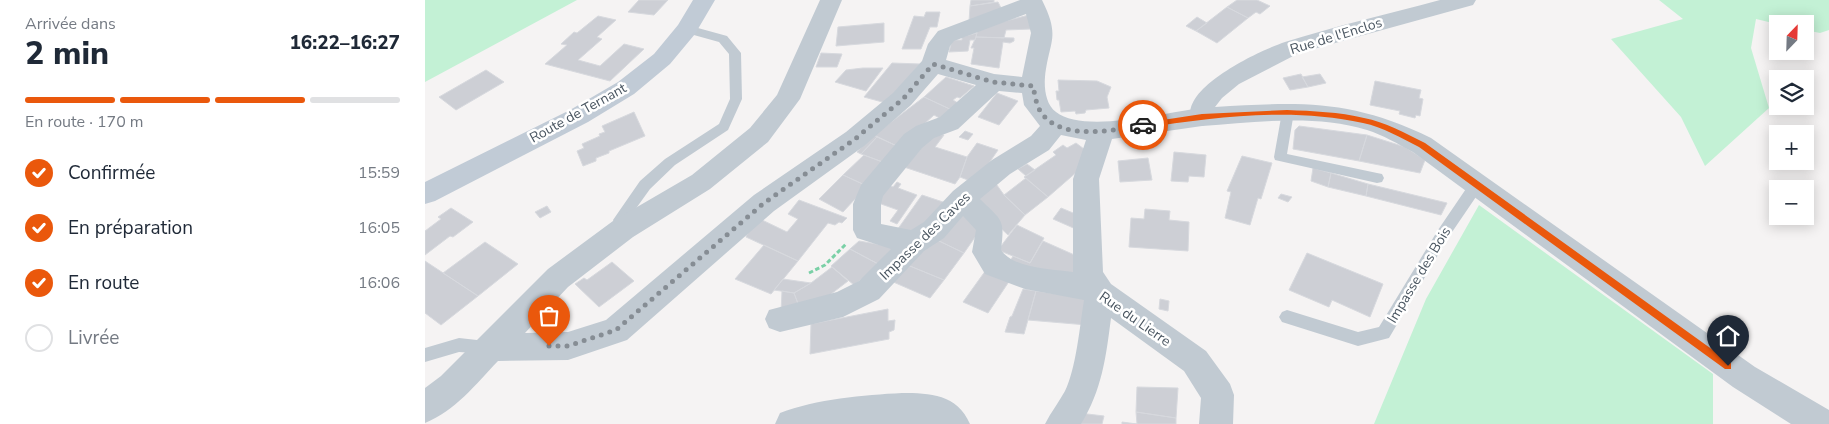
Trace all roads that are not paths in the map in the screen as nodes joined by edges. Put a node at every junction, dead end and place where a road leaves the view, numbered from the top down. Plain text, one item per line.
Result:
1 (704, 0) edge
2 (831, 0) edge
3 (1465, 0) edge
4 (1032, 2) edge
5 (687, 29) junction
6 (933, 64) junction
7 (993, 82) junction
8 (1033, 86) junction
9 (1287, 112) junction
10 (1202, 117) junction
11 (1055, 124) junction
12 (1101, 132) junction
13 (1377, 178) dead end
14 (1477, 184) junction
15 (425, 194) edge
16 (963, 198) junction
17 (623, 228) junction
18 (914, 243) junction
19 (1100, 293) junction
20 (1287, 317) dead end
21 (780, 319) dead end
22 (492, 348) junction
23 (425, 355) edge
24 (425, 407) edge
25 (792, 424) edge
26 (953, 424) edge
27 (1062, 424) edge
28 (1217, 424) edge
29 (1821, 424) edge

1 - 5 main road, Route de Ternant
2 - 17 street
3 - 10 street, Rue de l'Enclos
4 - 6 street
4 - 8 street
5 - 15 main road, Route de Ternant
5 - 17 lane
6 - 7 street
6 - 22 street
7 - 8 street
7 - 18 street
8 - 11 street
9 - 10 street
9 - 13 lane
9 - 14 street
10 - 12 street
11 - 12 street
11 - 16 street, Impasse des Caves
12 - 19 street
14 - 20 lane, Impasse des Bois
14 - 29 street
16 - 18 street, Impasse des Caves
16 - 19 street, Rue du Lierre
17 - 22 street
18 - 21 street, Impasse des Caves
19 - 27 street
19 - 28 street, Rue du Lierre
22 - 23 lane
22 - 24 street
25 - 26 street

